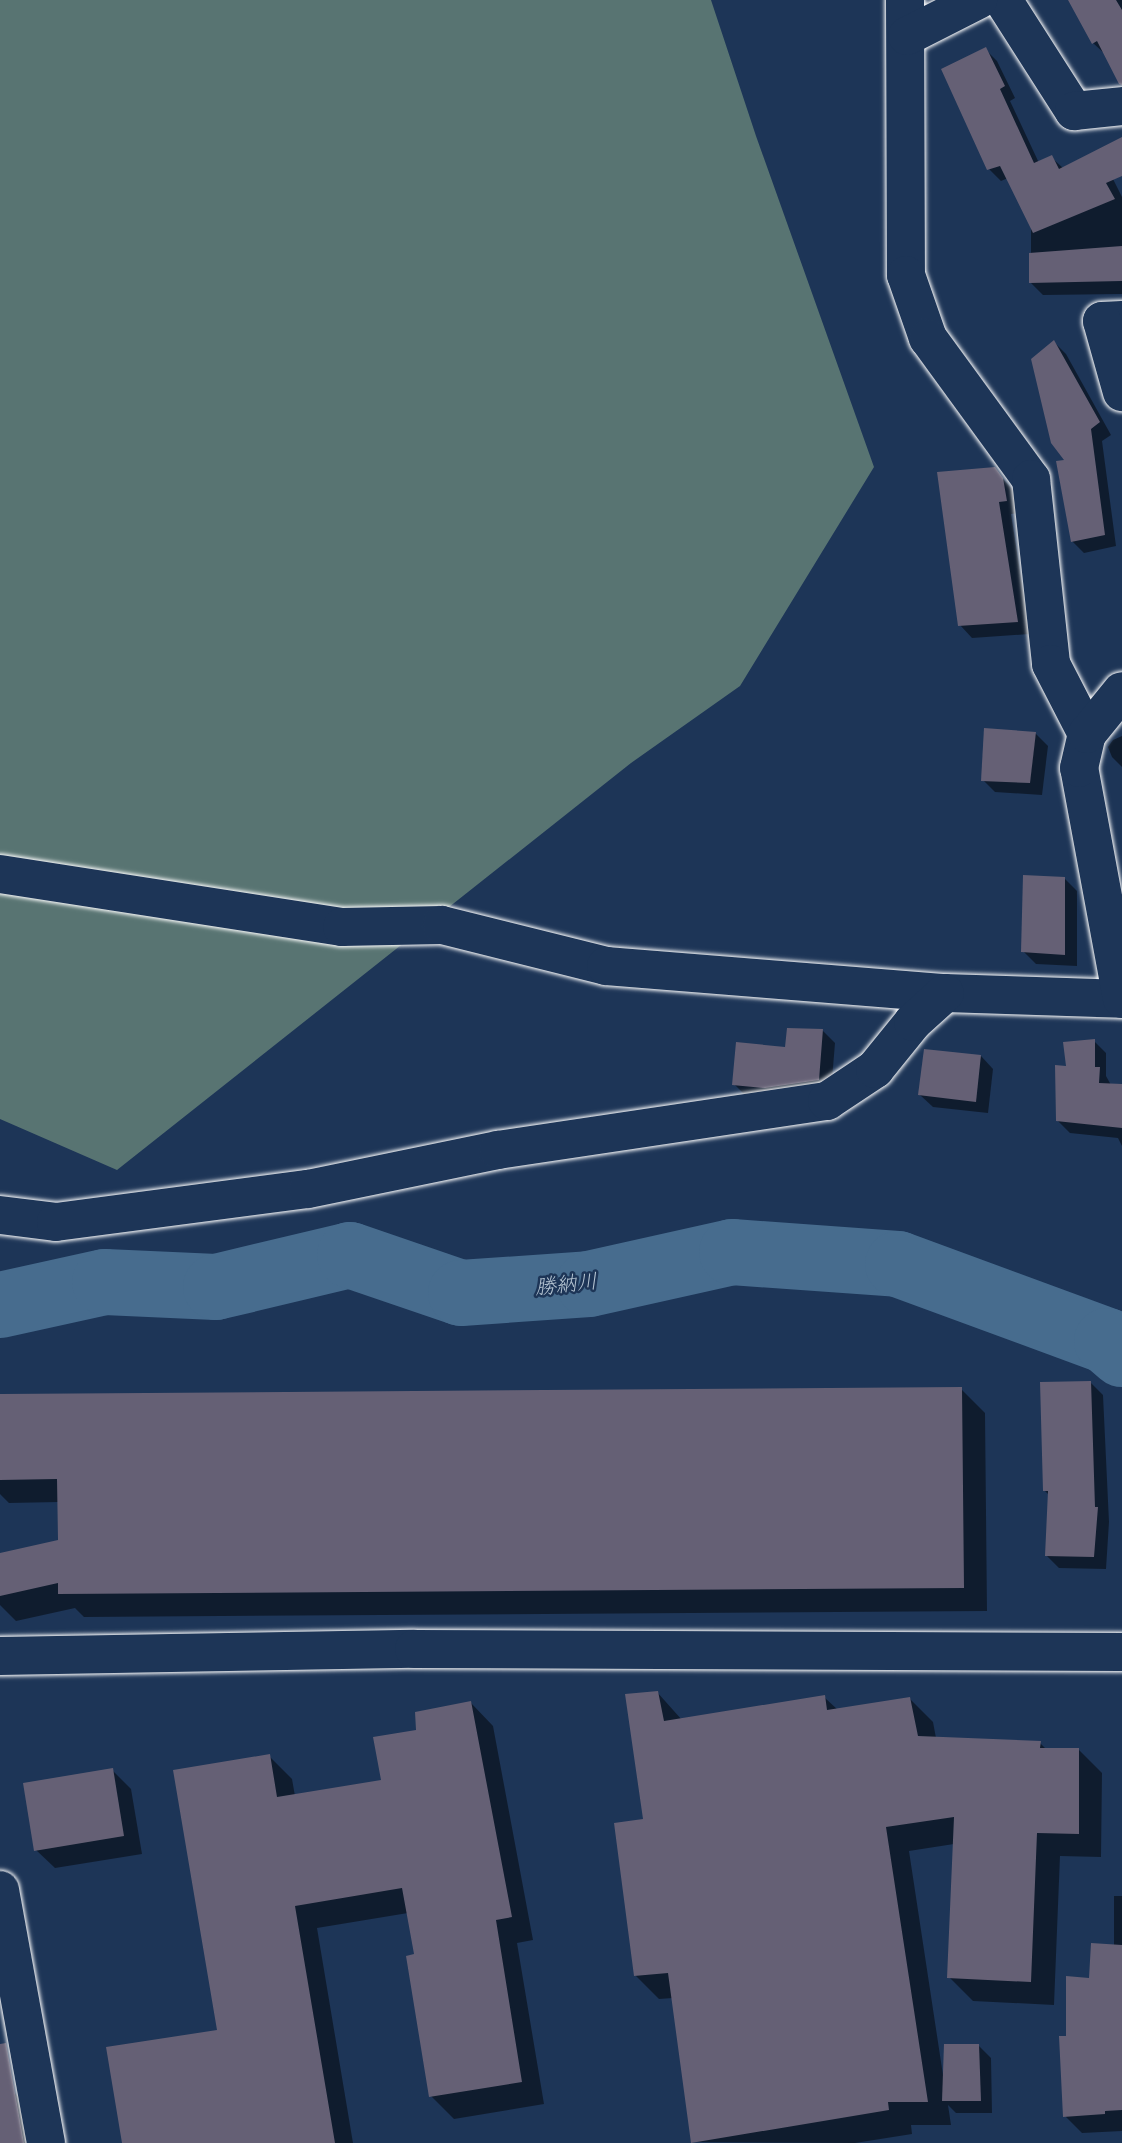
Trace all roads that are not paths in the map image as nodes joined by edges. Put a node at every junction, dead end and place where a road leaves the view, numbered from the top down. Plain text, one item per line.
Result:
1 (978, 0) edge
2 (1003, 0) edge
3 (906, 18) edge
4 (1122, 106) edge
5 (1122, 320) edge
6 (1122, 392) edge
7 (1122, 691) edge
8 (1087, 734) junction
9 (0, 874) edge
10 (945, 993) junction
11 (1122, 999) edge
12 (0, 1215) edge
13 (1122, 1652) edge
14 (0, 1656) edge
15 (0, 1890) edge
16 (46, 2143) edge

1 - 3 street
2 - 4 street
3 - 8 street
5 - 6 street
7 - 8 street
8 - 11 street
9 - 10 street
10 - 11 street
10 - 12 street
13 - 14 street
15 - 16 street

